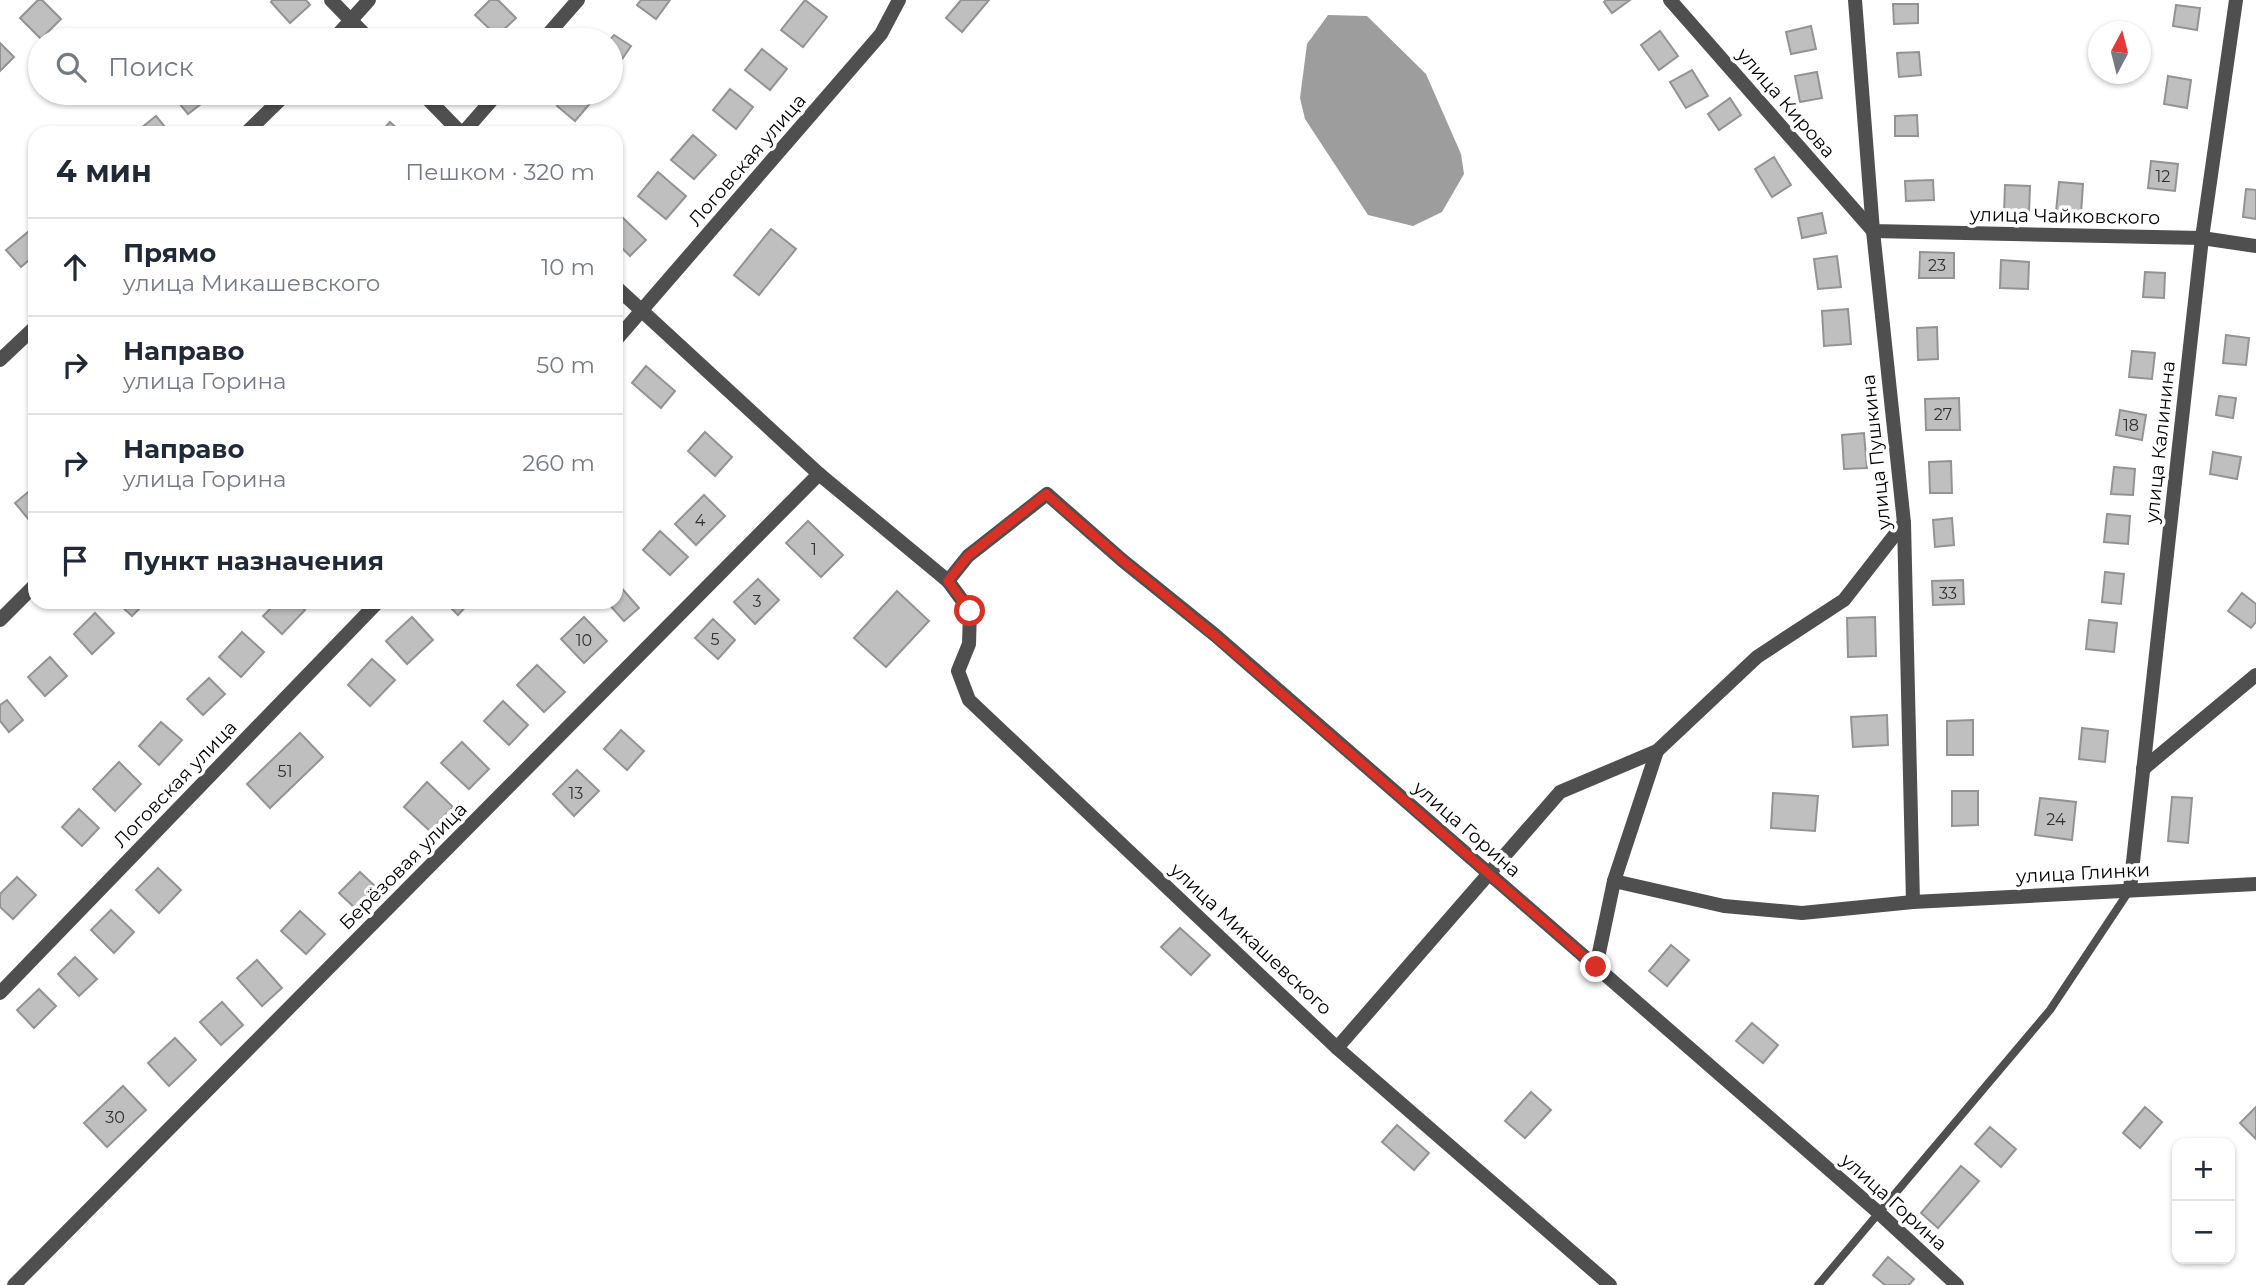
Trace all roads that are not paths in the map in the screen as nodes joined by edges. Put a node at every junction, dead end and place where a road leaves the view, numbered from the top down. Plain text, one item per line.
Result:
1 (331, 0) edge
2 (369, 0) edge
3 (578, 0) edge
4 (1670, 0) edge
5 (1855, 0) edge
6 (2236, 0) edge
7 (897, 1) edge
8 (350, 21) junction
9 (344, 28) edge
10 (357, 28) edge
11 (554, 28) edge
12 (275, 105) edge
13 (434, 105) edge
14 (487, 105) edge
15 (253, 126) edge
16 (455, 126) edge
17 (468, 126) edge
18 (1873, 231) junction
19 (2202, 239) junction
20 (2256, 246) edge
21 (623, 294) edge
22 (641, 312) junction
23 (623, 332) edge
24 (28, 334) edge
25 (0, 360) edge
26 (819, 474) junction
27 (1904, 523) junction
28 (948, 581) junction
29 (28, 592) edge
30 (371, 609) edge
31 (0, 620) edge
32 (2256, 675) edge
33 (1657, 751) junction
34 (2143, 769) junction
35 (1489, 873) junction
36 (1614, 881) junction
37 (2256, 884) edge
38 (2130, 889) junction
39 (1913, 902) junction
40 (1596, 967) junction
41 (0, 993) edge
42 (1337, 1048) junction
43 (1879, 1213) junction
44 (14, 1285) edge
45 (1610, 1285) edge
46 (1818, 1285) edge
47 (1957, 1285) edge

1 - 8 street
2 - 8 street
3 - 11 street
4 - 18 street, улица Кирова
5 - 18 street, улица Пушкина
6 - 19 street, улица Калинина
7 - 22 street, Логовская улица
8 - 9 street
8 - 10 street
12 - 15 street
13 - 16 street
14 - 17 street
18 - 19 street, улица Чайковского
18 - 27 street, улица Пушкина
19 - 20 street, улица Чайковского
19 - 34 street, улица Калинина
21 - 22 street, улица Микашевского
22 - 23 street, Логовская улица
22 - 26 street, улица Микашевского
24 - 25 street
26 - 28 street, улица Микашевского
26 - 44 street, Берёзовая улица
27 - 33 street
27 - 39 street, улица Пушкина
28 - 35 street, улица Горина
28 - 42 street, улица Микашевского
29 - 31 street
30 - 41 street, Логовская улица
32 - 34 street
33 - 35 street
33 - 36 street
34 - 38 street, улица Калинина
35 - 40 street, улица Горина
35 - 42 street
36 - 39 street, улица Глинки
36 - 40 street
37 - 38 street, улица Глинки
38 - 39 street, улица Глинки
38 - 43 lane
40 - 43 street, улица Горина
42 - 45 street, улица Микашевского
43 - 46 lane
43 - 47 street, улица Горина

